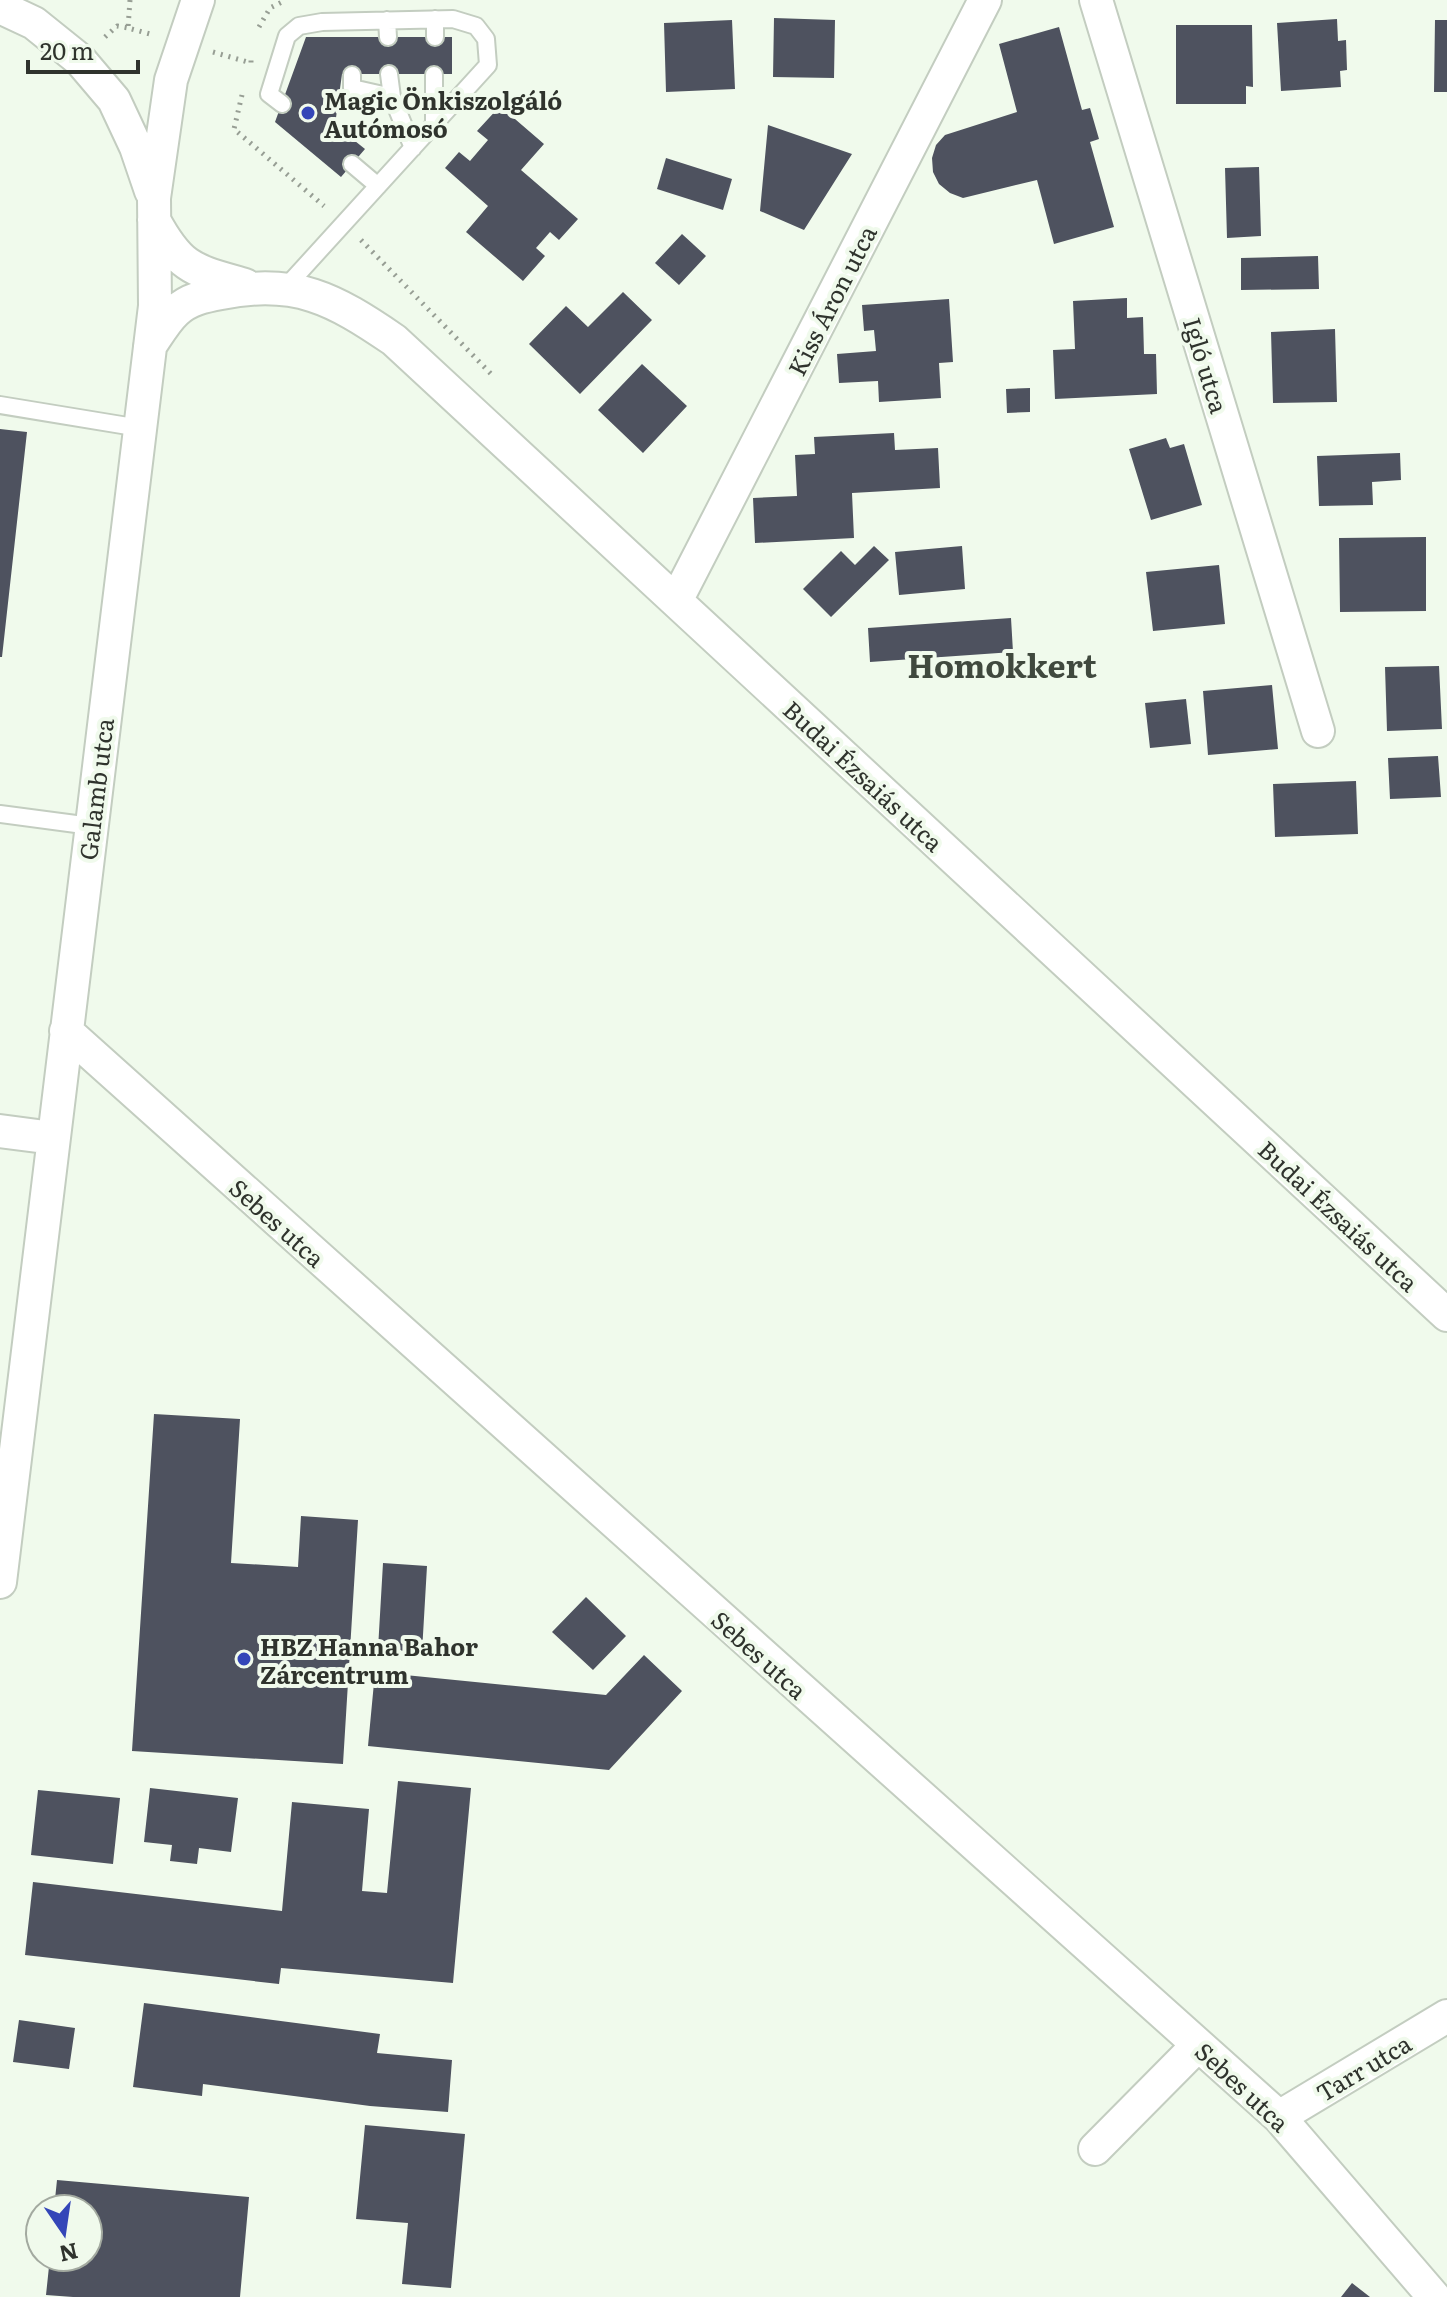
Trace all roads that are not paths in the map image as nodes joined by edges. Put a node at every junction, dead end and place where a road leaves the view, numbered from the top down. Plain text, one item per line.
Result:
1 (198, 0) edge
2 (985, 0) edge
3 (1096, 0) edge
4 (0, 7) edge
5 (435, 19) junction
6 (435, 37) dead end
7 (389, 74) dead end
8 (352, 75) dead end
9 (434, 75) dead end
10 (392, 97) junction
11 (282, 104) dead end
12 (434, 125) junction
13 (413, 148) junction
14 (352, 164) dead end
15 (378, 186) junction
16 (154, 209) junction
17 (252, 287) junction
18 (285, 288) junction
19 (150, 346) junction
20 (0, 405) edge
21 (140, 428) junction
22 (676, 601) junction
23 (1318, 731) dead end
24 (0, 814) edge
25 (91, 826) junction
26 (66, 1031) junction
27 (0, 1131) edge
28 (53, 1138) junction
29 (1447, 1315) edge
30 (0, 1582) edge
31 (1447, 2016) edge
32 (1198, 2045) junction
33 (1279, 2117) junction
34 (1095, 2149) dead end
35 (1434, 2297) edge

1 - 16 street, Galamb utca
2 - 22 street, Kiss Áron utca
3 - 23 street, Igló utca
4 - 16 street, Budai Ézsaiás utca
5 - 6 lane
5 - 11 lane
5 - 12 lane
7 - 10 lane
8 - 10 lane
9 - 12 lane
10 - 13 lane
12 - 13 lane
13 - 15 lane
14 - 15 lane
15 - 18 lane
16 - 17 street, Budai Ézsaiás utca
16 - 19 street, Galamb utca
17 - 18 street, Budai Ézsaiás utca
17 - 19 street, Budai Ézsaiás utca
18 - 22 street, Budai Ézsaiás utca
19 - 21 street, Galamb utca
20 - 21 lane
21 - 25 street, Galamb utca
22 - 29 street, Budai Ézsaiás utca
24 - 25 lane
25 - 26 street, Galamb utca
26 - 28 street, Galamb utca
26 - 32 street, Sebes utca
27 - 28 street
28 - 30 street, Galamb utca
31 - 33 street, Tarr utca
32 - 33 street, Sebes utca
32 - 34 street
33 - 35 street, Sebes utca

